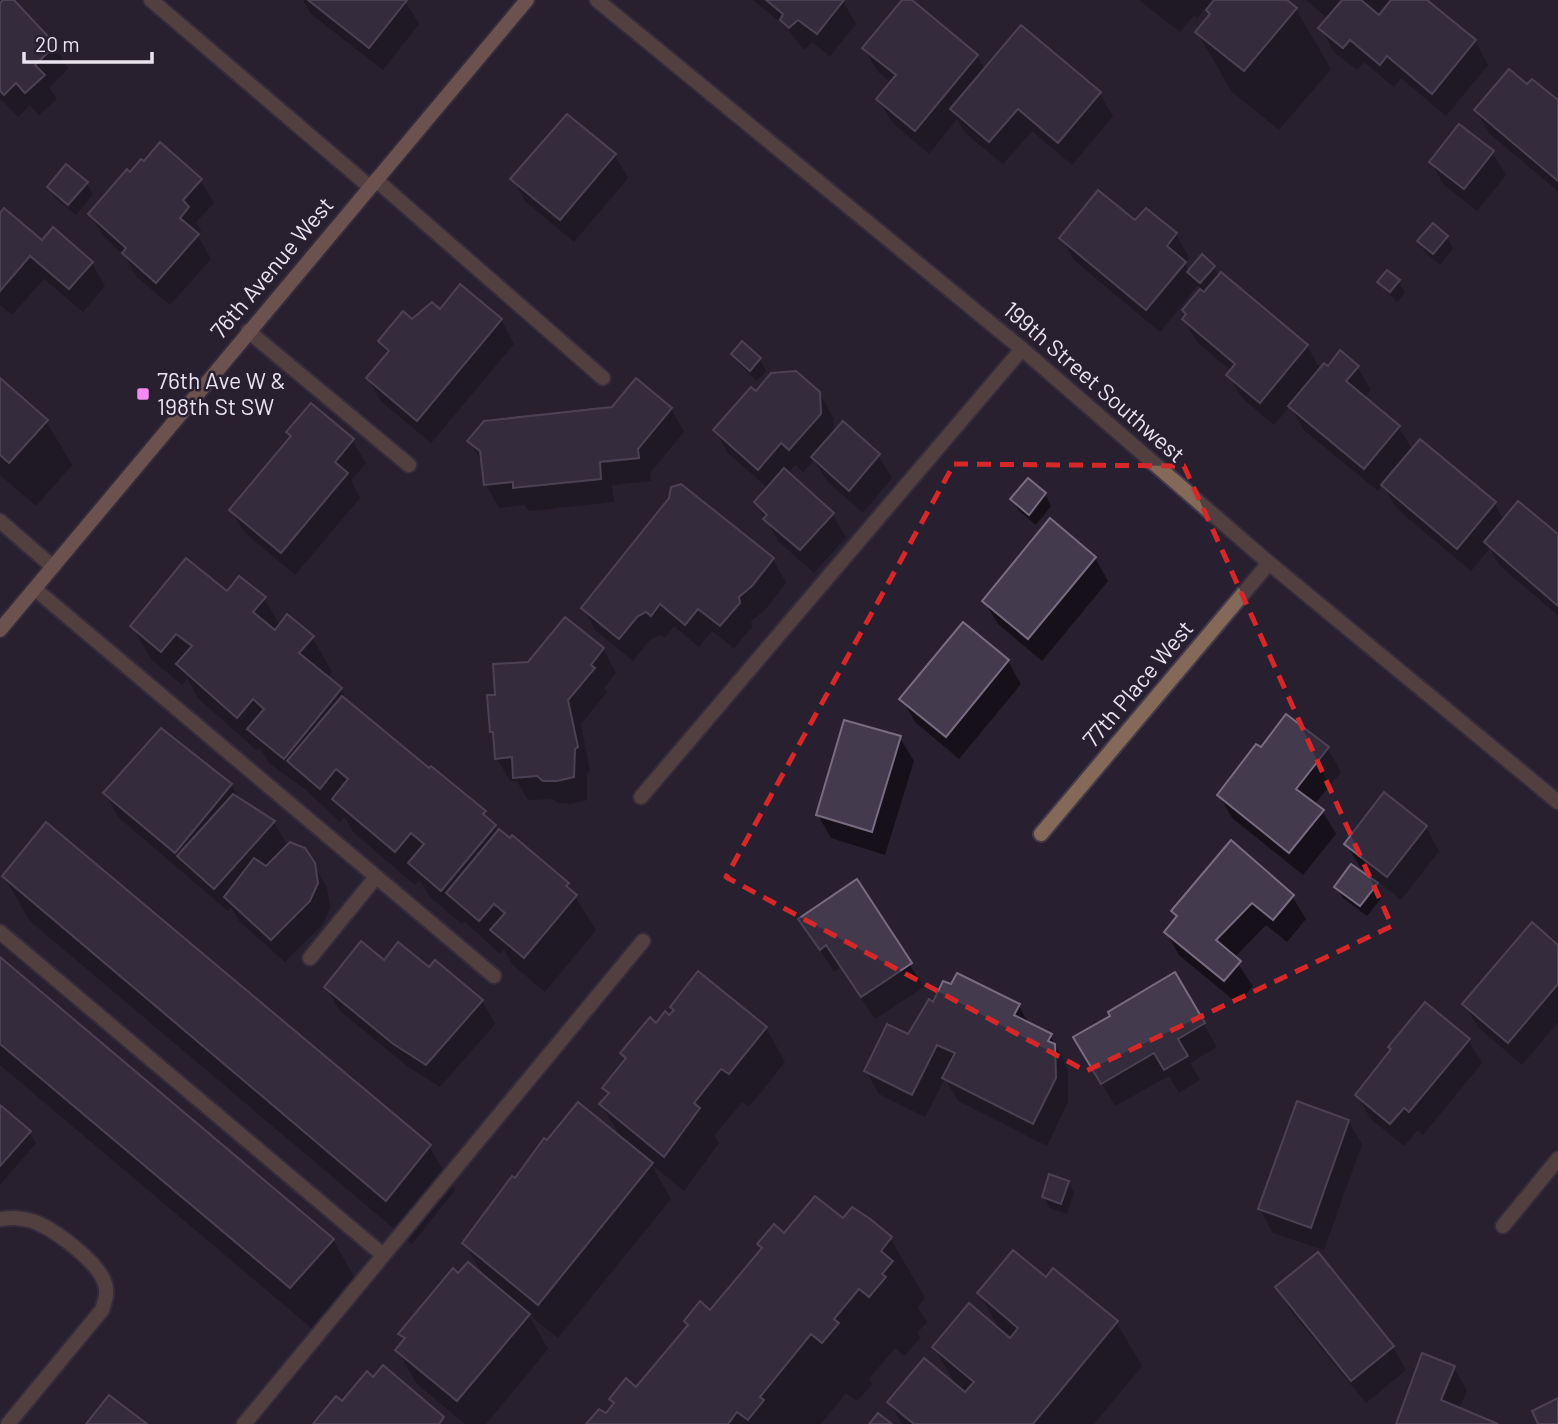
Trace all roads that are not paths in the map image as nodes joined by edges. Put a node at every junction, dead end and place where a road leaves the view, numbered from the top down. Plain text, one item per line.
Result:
1 (151, 0) edge
2 (527, 0) edge
3 (597, 0) edge
4 (373, 184) junction
5 (248, 331) junction
6 (1022, 349) junction
7 (603, 378) dead end
8 (409, 464) dead end
9 (0, 521) edge
10 (1269, 563) junction
11 (53, 567) junction
12 (35, 589) junction
13 (0, 630) edge
14 (641, 797) dead end
15 (1558, 802) edge
16 (1041, 834) dead end
17 (376, 877) junction
18 (0, 932) edge
19 (643, 941) dead end
20 (310, 958) dead end
21 (494, 975) dead end
22 (1558, 1159) edge
23 (0, 1219) edge
24 (1503, 1226) dead end
25 (383, 1255) junction
26 (8, 1424) edge
27 (244, 1424) edge

1 - 4 street
2 - 4 street, 76th Avenue West
3 - 6 street, 199th Street Southwest
4 - 5 street, 76th Avenue West
4 - 7 street
5 - 8 street
5 - 11 street, 76th Avenue West
6 - 10 street, 199th Street Southwest
6 - 14 street
9 - 11 street
10 - 15 street, 199th Street Southwest
10 - 16 street, 77th Place West
11 - 12 street, 76th Avenue West
12 - 13 street, 76th Avenue West
12 - 17 street
17 - 20 street
17 - 21 street
18 - 25 street
19 - 25 street
22 - 24 street
23 - 26 street
25 - 27 street

